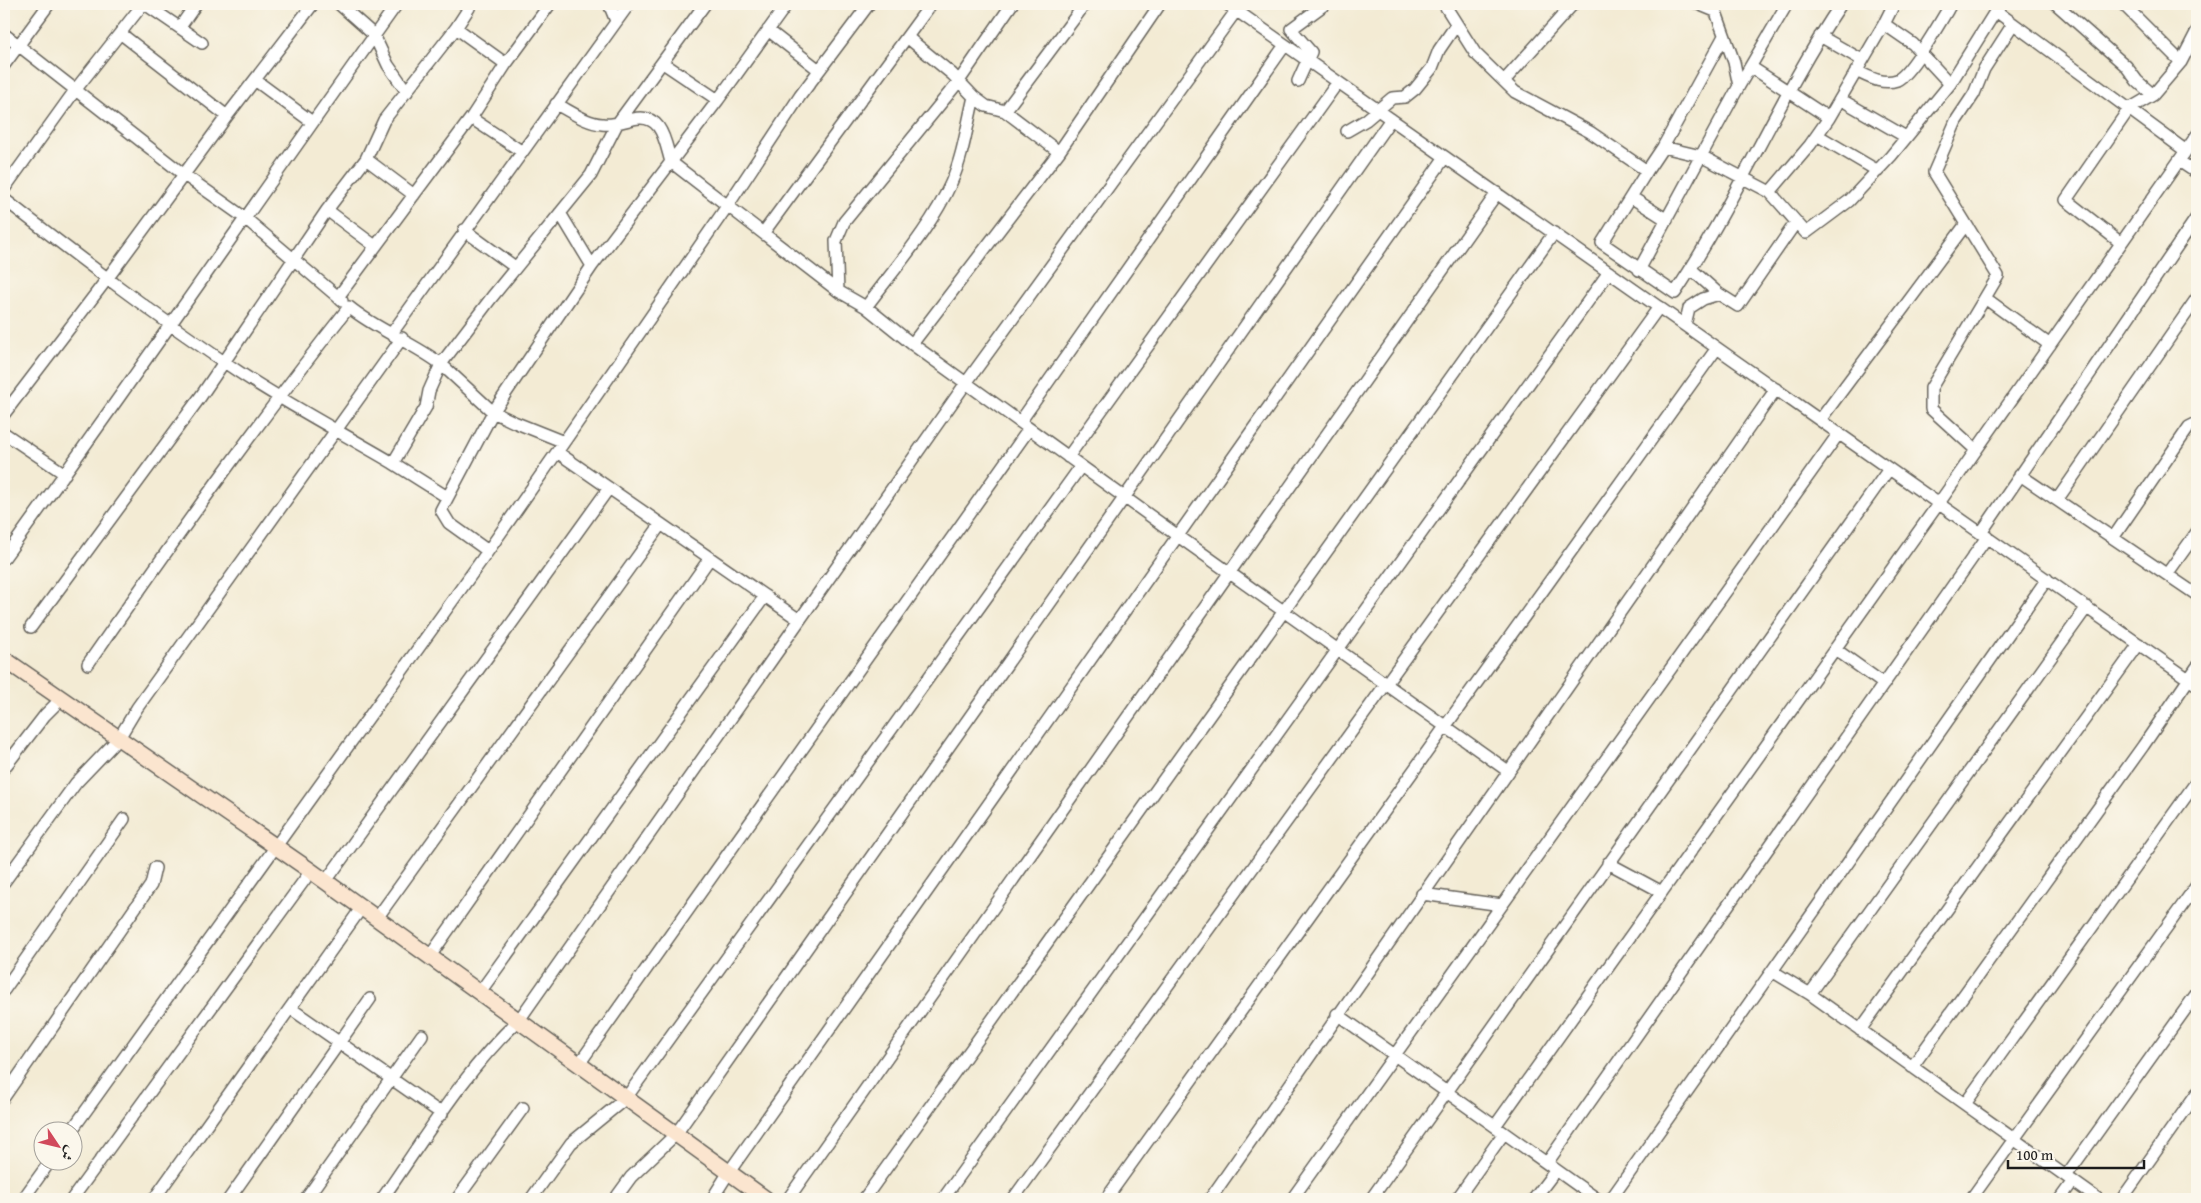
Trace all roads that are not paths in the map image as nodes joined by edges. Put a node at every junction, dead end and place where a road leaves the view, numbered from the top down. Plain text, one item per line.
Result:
1 (49, 4) edge
2 (144, 4) edge
3 (196, 4) edge
4 (313, 4) edge
5 (339, 4) edge
6 (397, 4) edge
7 (550, 4) edge
8 (609, 4) edge
9 (629, 4) edge
10 (705, 4) edge
11 (787, 4) edge
12 (869, 4) edge
13 (930, 4) edge
14 (1012, 4) edge
15 (1085, 4) edge
16 (1160, 4) edge
17 (1325, 4) edge
18 (1444, 4) edge
19 (1573, 4) edge
20 (1698, 4) edge
21 (1788, 4) edge
22 (1841, 4) edge
23 (1894, 4) edge
24 (1951, 4) edge
25 (2056, 4) edge
26 (2123, 4) edge
27 (468, 5) edge
28 (1235, 6) edge
29 (1998, 7) edge
30 (1714, 8) edge
31 (616, 21) junction
32 (1884, 24) junction
33 (2013, 24) junction
34 (1456, 25) junction
35 (180, 27) junction
36 (456, 28) junction
37 (768, 30) junction
38 (2197, 31) edge
39 (120, 32) junction
40 (4, 34) edge
41 (374, 35) junction
42 (1724, 36) junction
43 (1820, 36) junction
44 (907, 37) junction
45 (202, 42) dead end
46 (19, 45) junction
47 (1285, 45) junction
48 (1920, 53) junction
49 (1862, 60) junction
50 (1308, 61) junction
51 (2181, 62) junction
52 (663, 63) junction
53 (506, 64) junction
54 (4, 65) edge
55 (1751, 67) junction
56 (819, 70) junction
57 (1856, 71) junction
58 (255, 80) junction
59 (959, 81) junction
60 (1298, 81) dead end
61 (1504, 81) junction
62 (1338, 82) junction
63 (1950, 84) junction
64 (1739, 86) junction
65 (76, 89) junction
66 (406, 92) junction
67 (1787, 92) junction
68 (2153, 95) junction
69 (974, 97) junction
70 (1840, 99) junction
71 (718, 100) junction
72 (556, 104) junction
73 (2129, 109) junction
74 (1378, 110) junction
75 (1005, 111) junction
76 (226, 116) junction
77 (471, 118) junction
78 (1829, 118) junction
79 (1391, 119) junction
80 (312, 122) junction
81 (617, 124) junction
82 (1347, 131) dead end
83 (1818, 135) junction
84 (2197, 135) edge
85 (1906, 137) junction
86 (1663, 146) junction
87 (521, 151) junction
88 (2186, 151) junction
89 (1059, 152) junction
90 (1701, 156) junction
91 (1445, 157) junction
92 (366, 159) junction
93 (2179, 161) junction
94 (671, 162) junction
95 (1647, 171) junction
96 (1878, 171) junction
97 (2197, 173) edge
98 (183, 174) junction
99 (1743, 178) junction
100 (4, 189) edge
101 (1770, 192) junction
102 (1497, 193) junction
103 (414, 195) junction
104 (1631, 197) junction
105 (4, 199) edge
106 (728, 205) junction
107 (326, 210) junction
108 (560, 213) junction
109 (2197, 217) edge
110 (245, 218) junction
111 (1668, 220) junction
112 (1796, 222) junction
113 (1966, 224) junction
114 (464, 230) junction
115 (764, 232) junction
116 (1554, 233) junction
117 (2122, 243) junction
118 (375, 246) junction
119 (294, 257) junction
120 (592, 266) junction
121 (515, 267) junction
122 (1691, 269) junction
123 (1640, 270) junction
124 (1609, 272) junction
125 (107, 280) junction
126 (838, 291) junction
127 (1719, 294) junction
128 (338, 296) junction
129 (1985, 298) junction
130 (2197, 298) edge
131 (1658, 306) junction
132 (866, 307) junction
133 (349, 308) junction
134 (169, 324) junction
135 (1685, 325) junction
136 (397, 335) junction
137 (912, 344) junction
138 (2050, 345) junction
139 (1717, 348) junction
140 (224, 362) junction
141 (441, 364) junction
142 (966, 383) junction
143 (1776, 389) junction
144 (279, 396) junction
145 (493, 412) junction
146 (4, 414) edge
147 (1820, 420) junction
148 (2197, 423) edge
149 (1025, 425) junction
150 (337, 430) junction
151 (4, 432) edge
152 (1839, 433) junction
153 (564, 442) junction
154 (1976, 450) junction
155 (557, 452) junction
156 (1068, 457) junction
157 (392, 463) junction
158 (1081, 466) junction
159 (1889, 469) junction
160 (65, 474) junction
161 (2020, 475) junction
162 (609, 488) junction
163 (447, 497) junction
164 (1125, 498) junction
165 (2057, 500) junction
166 (1939, 503) junction
167 (661, 524) junction
168 (2197, 532) edge
169 (1984, 535) junction
170 (1178, 536) junction
171 (2113, 538) junction
172 (488, 551) junction
173 (4, 558) edge
174 (710, 558) junction
175 (1229, 573) junction
176 (2167, 574) junction
177 (2047, 579) junction
178 (2197, 595) edge
179 (765, 596) junction
180 (2087, 607) junction
181 (1283, 612) junction
182 (798, 619) junction
183 (31, 627) dead end
184 (2139, 644) junction
185 (1835, 649) junction
186 (1338, 650) junction
187 (6, 664) edge
188 (88, 664) dead end
189 (2197, 667) edge
190 (2193, 682) edge
191 (1386, 684) junction
192 (1884, 684) junction
193 (61, 698) junction
194 (1445, 727) junction
195 (119, 738) junction
196 (4, 768) edge
197 (1508, 772) junction
198 (2197, 780) edge
199 (124, 818) dead end
200 (275, 846) junction
201 (1608, 864) junction
202 (155, 868) dead end
203 (311, 870) junction
204 (326, 881) junction
205 (4, 882) edge
206 (2197, 885) edge
207 (1662, 892) junction
208 (1422, 894) junction
209 (1502, 905) junction
210 (362, 907) junction
211 (377, 918) junction
212 (430, 956) junction
213 (1772, 971) junction
214 (4, 990) edge
215 (480, 992) junction
216 (2197, 993) edge
217 (1810, 994) junction
218 (370, 999) dead end
219 (290, 1008) junction
220 (1337, 1014) junction
221 (519, 1020) junction
222 (1860, 1030) junction
223 (422, 1035) dead end
224 (339, 1042) junction
225 (1395, 1055) junction
226 (579, 1064) junction
227 (1912, 1067) junction
228 (391, 1079) junction
229 (1446, 1091) junction
230 (2197, 1094) edge
231 (4, 1097) edge
232 (626, 1098) junction
233 (1964, 1104) junction
234 (523, 1108) dead end
235 (2193, 1109) edge
236 (442, 1114) junction
237 (79, 1120) edge
238 (1499, 1130) junction
239 (676, 1134) junction
240 (2014, 1139) junction
241 (1551, 1167) junction
242 (44, 1170) edge
243 (729, 1172) junction
244 (2069, 1178) junction
245 (23, 1199) edge
246 (72, 1199) edge
247 (154, 1199) edge
248 (229, 1199) edge
249 (306, 1199) edge
250 (382, 1199) edge
251 (457, 1199) edge
252 (532, 1199) edge
253 (615, 1199) edge
254 (712, 1199) edge
255 (766, 1199) edge
256 (788, 1199) edge
257 (864, 1199) edge
258 (944, 1199) edge
259 (1014, 1199) edge
260 (1106, 1199) edge
261 (1210, 1199) edge
262 (1292, 1199) edge
263 (1371, 1199) edge
264 (1457, 1199) edge
265 (1534, 1199) edge
266 (1597, 1199) edge
267 (1612, 1199) edge
268 (1971, 1199) edge
269 (2060, 1199) edge
270 (2098, 1199) edge
271 (2122, 1199) edge

1 - 46 street
2 - 35 street
2 - 39 street
3 - 35 street
4 - 58 street
5 - 41 street
6 - 41 street
7 - 53 street
8 - 31 street
9 - 31 street
10 - 52 street
11 - 37 street
12 - 56 street
13 - 44 street
14 - 59 street
15 - 75 street
16 - 89 street
17 - 50 street
18 - 34 street
19 - 61 street
20 - 30 street
21 - 55 street
22 - 43 street
23 - 32 street
24 - 48 street
25 - 68 street
26 - 51 street
27 - 36 street
28 - 47 street
28 - 142 street
29 - 33 street
29 - 63 street
30 - 42 street
31 - 72 street
32 - 48 street
32 - 49 street
33 - 73 street
33 - 113 street
34 - 61 street
34 - 74 street
35 - 45 street
36 - 53 street
36 - 66 street
37 - 56 street
37 - 71 street
38 - 51 street
39 - 65 street
39 - 76 street
40 - 46 street
41 - 66 street
41 - 80 street
42 - 64 street
42 - 86 street
43 - 49 street
43 - 67 street
44 - 59 street
44 - 115 street
46 - 54 street
46 - 65 street
47 - 50 street
47 - 149 street
48 - 57 street
48 - 63 street
49 - 57 street
50 - 60 street
50 - 62 street
51 - 68 street
52 - 71 street
52 - 81 street
53 - 77 street
55 - 64 street
55 - 67 street
56 - 106 street
57 - 70 street
58 - 76 street
58 - 80 street
59 - 69 street
59 - 126 street
61 - 95 street
62 - 74 street
62 - 156 street
63 - 85 street
64 - 90 street
65 - 98 street
65 - 100 street
66 - 92 street
67 - 78 street
67 - 99 street
68 - 73 street
69 - 75 street
69 - 132 street
70 - 78 street
70 - 85 street
71 - 94 street
72 - 81 street
72 - 87 street
73 - 88 street
73 - 117 street
74 - 79 street
74 - 82 street
75 - 89 street
76 - 98 street
77 - 87 street
77 - 103 street
78 - 83 street
79 - 91 street
79 - 164 street
80 - 110 street
81 - 94 street
81 - 108 street
83 - 96 street
83 - 101 street
84 - 88 street
85 - 96 street
86 - 90 street
86 - 95 street
87 - 114 street
88 - 93 street
89 - 137 street
90 - 99 street
90 - 111 street
91 - 102 street
91 - 170 street
92 - 103 street
92 - 107 street
93 - 97 street
93 - 117 street
94 - 106 street
94 - 120 street
95 - 104 street
96 - 112 street
98 - 110 street
98 - 125 street
99 - 101 street
99 - 122 street
101 - 112 street
102 - 116 street
102 - 175 street
103 - 118 street
104 - 111 street
104 - 123 street
105 - 125 street
106 - 115 street
106 - 153 street
107 - 118 street
107 - 119 street
108 - 120 street
108 - 121 street
109 - 161 street
110 - 119 street
110 - 134 street
111 - 123 street
112 - 127 street
113 - 129 street
113 - 147 street
114 - 121 street
114 - 136 street
115 - 126 street
116 - 124 street
116 - 181 street
117 - 138 street
118 - 128 street
119 - 128 street
119 - 140 street
120 - 145 street
121 - 141 street
122 - 123 street
122 - 127 street
124 - 131 street
124 - 186 street
125 - 134 street
125 - 146 street
126 - 132 street
127 - 135 street
128 - 133 street
129 - 138 street
129 - 154 street
130 - 165 street
131 - 135 street
131 - 191 street
132 - 137 street
133 - 136 street
133 - 144 street
134 - 140 street
134 - 160 street
135 - 139 street
136 - 141 street
136 - 150 street
137 - 142 street
138 - 154 street
139 - 143 street
139 - 194 street
140 - 144 street
140 - 183 street
141 - 145 street
141 - 157 street
142 - 149 street
142 - 182 street
143 - 147 street
143 - 197 street
144 - 150 street
144 - 188 street
145 - 153 street
145 - 163 street
147 - 152 street
148 - 171 street
149 - 156 street
149 - 226 street
150 - 157 street
150 - 195 street
151 - 160 street
152 - 159 street
152 - 209 street
153 - 155 street
154 - 166 street
155 - 162 street
155 - 172 street
156 - 158 street
157 - 163 street
158 - 164 street
158 - 232 street
159 - 166 street
159 - 201 street
160 - 173 street
161 - 165 street
161 - 169 street
162 - 167 street
162 - 204 street
163 - 172 street
164 - 170 street
164 - 239 street
165 - 171 street
166 - 169 street
166 - 185 street
167 - 174 street
167 - 211 street
168 - 176 street
169 - 177 street
169 - 192 street
170 - 175 street
170 - 243 street
171 - 176 street
172 - 200 street
174 - 179 street
174 - 212 street
175 - 181 street
175 - 256 street
176 - 178 street
177 - 180 street
177 - 213 street
179 - 182 street
179 - 215 street
180 - 184 street
180 - 217 street
181 - 186 street
181 - 257 street
182 - 221 street
184 - 190 street
184 - 222 street
185 - 192 street
185 - 207 street
186 - 191 street
186 - 258 street
187 - 193 street
189 - 190 street
190 - 227 street
191 - 194 street
191 - 259 street
192 - 241 street
193 - 195 street
193 - 196 street
194 - 197 street
194 - 260 street
195 - 200 street
195 - 205 street
197 - 208 street
198 - 233 street
199 - 214 street
200 - 203 street
200 - 237 street
201 - 207 street
201 - 229 street
202 - 231 street
203 - 204 street
203 - 246 street
204 - 210 street
206 - 240 street
207 - 238 street
208 - 209 street
208 - 220 street
209 - 225 street
210 - 211 street
210 - 219 street
211 - 212 street
212 - 215 street
213 - 217 street
213 - 267 street
215 - 221 street
216 - 244 street
217 - 222 street
218 - 224 street
219 - 224 street
219 - 247 street
220 - 225 street
220 - 261 street
221 - 226 street
221 - 236 street
222 - 227 street
223 - 228 street
224 - 228 street
224 - 248 street
225 - 229 street
225 - 262 street
226 - 232 street
227 - 233 street
228 - 236 street
228 - 249 street
229 - 238 street
229 - 263 street
230 - 235 street
232 - 239 street
232 - 252 street
233 - 240 street
234 - 251 street
235 - 271 street
236 - 250 street
238 - 241 street
238 - 264 street
239 - 243 street
239 - 253 street
240 - 244 street
240 - 268 street
241 - 265 street
241 - 266 street
242 - 245 street
243 - 254 street
243 - 255 street
244 - 269 street
244 - 270 street

